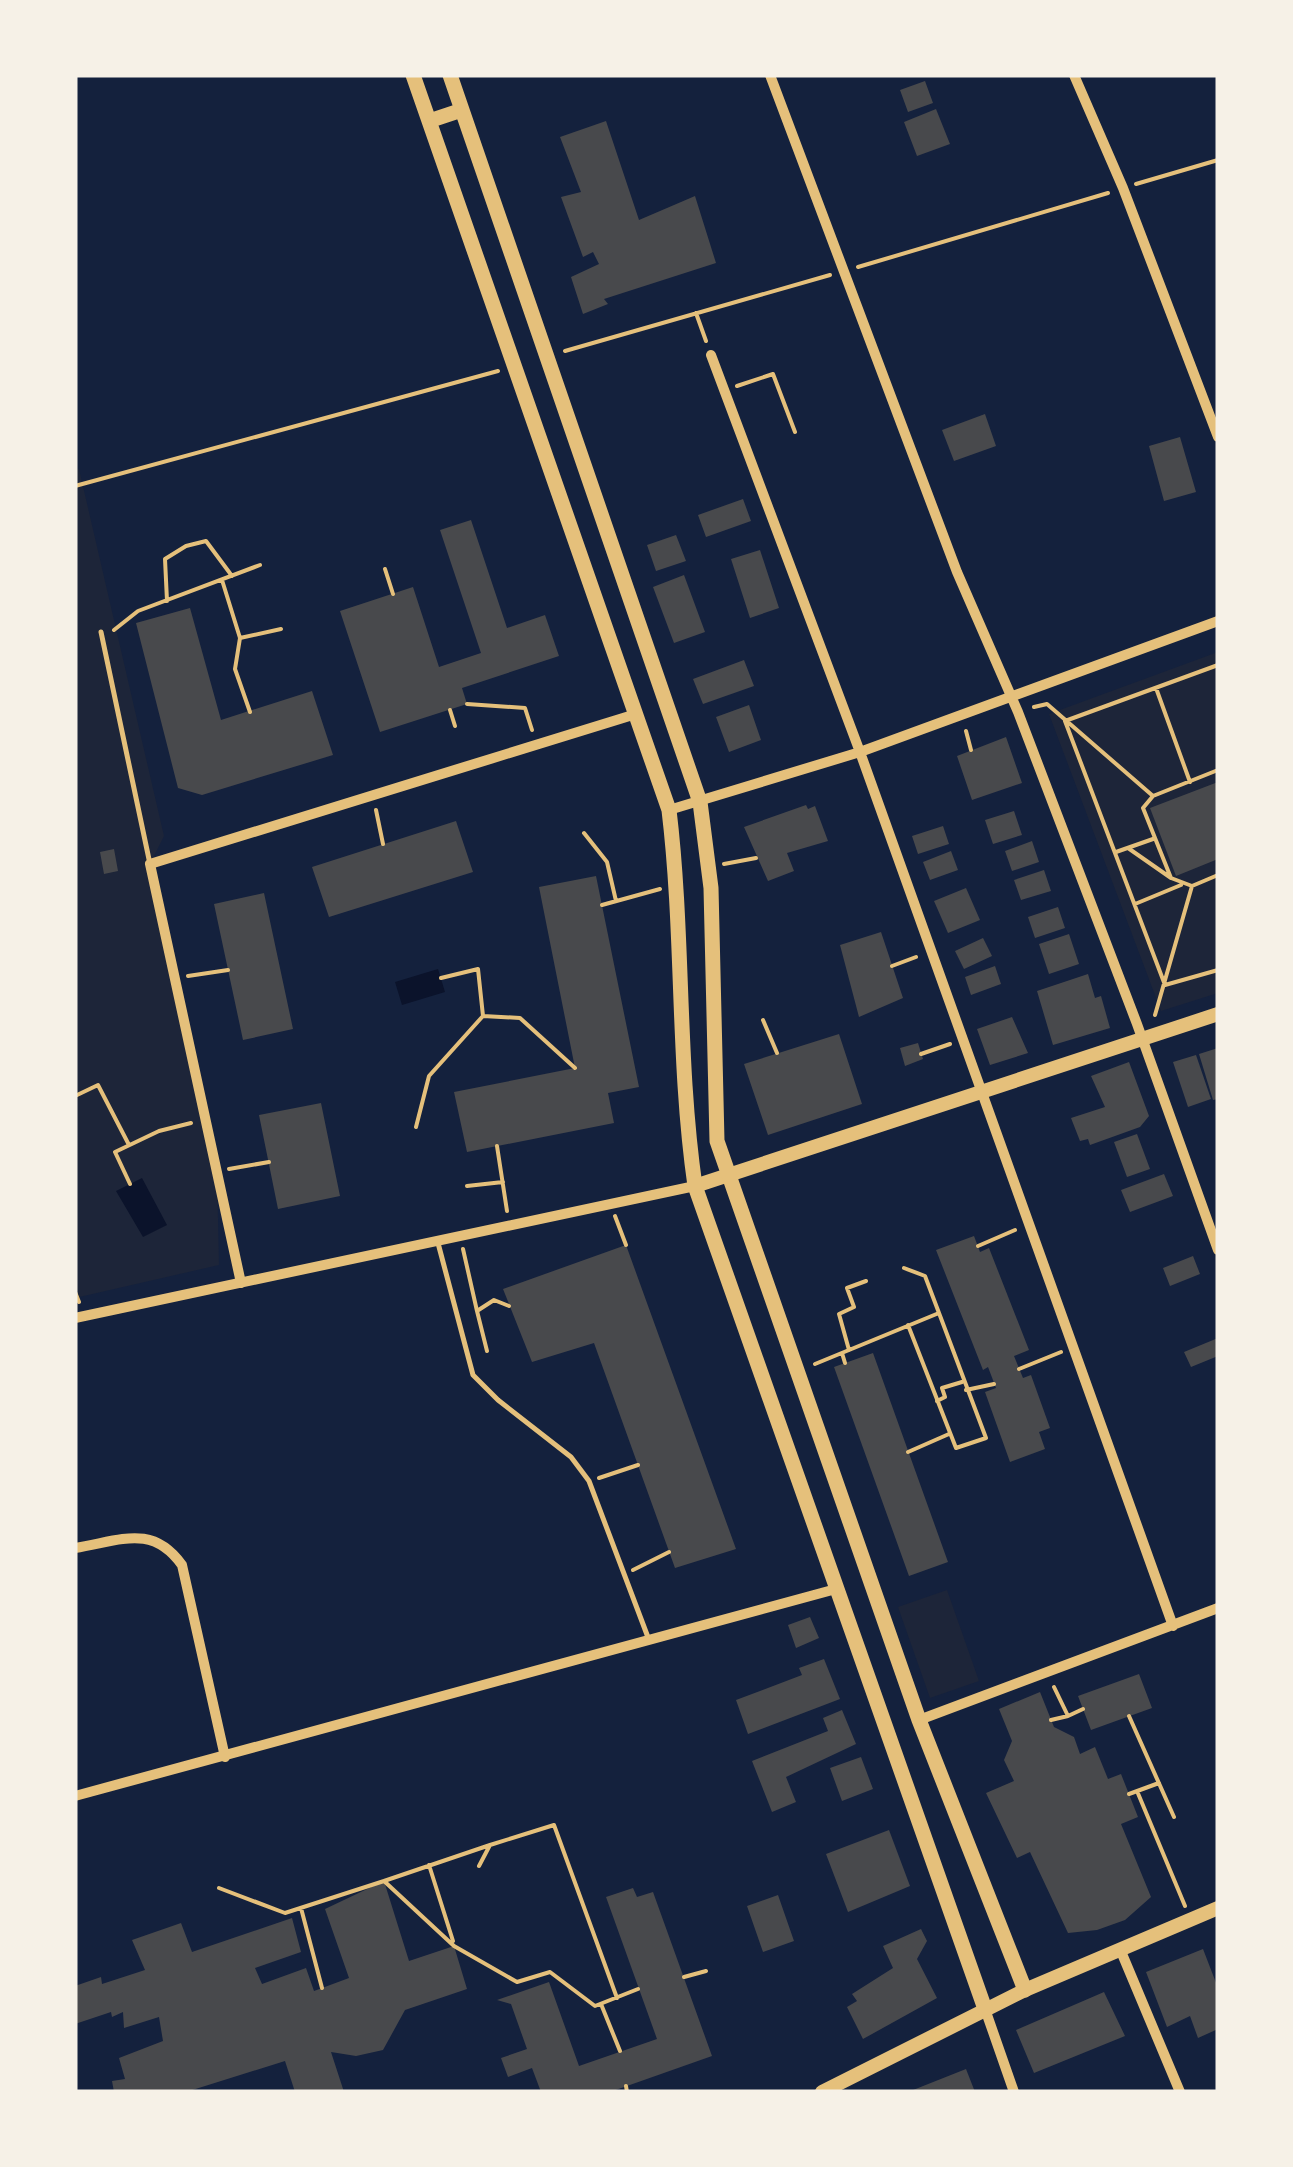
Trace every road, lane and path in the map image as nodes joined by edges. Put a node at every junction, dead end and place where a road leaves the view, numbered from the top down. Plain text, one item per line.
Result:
1 (413, 75) edge
2 (450, 75) edge
3 (770, 75) edge
4 (1074, 75) edge
5 (462, 110) junction
6 (428, 121) junction
7 (1218, 160) edge
8 (1126, 187) dead end
9 (1108, 193) dead end
10 (852, 269) dead end
11 (831, 274) dead end
12 (696, 313) junction
13 (556, 353) dead end
14 (711, 355) joint
15 (496, 372) dead end
16 (724, 390) junction
17 (795, 432) dead end
18 (1218, 437) edge
19 (75, 486) edge
20 (260, 565) dead end
21 (385, 569) dead end
22 (232, 576) junction
23 (222, 580) junction
24 (392, 594) dead end
25 (167, 601) junction
26 (1218, 621) edge
27 (281, 628) dead end
28 (102, 636) joint
29 (240, 638) junction
30 (1218, 665) edge
31 (1156, 687) junction
32 (1011, 696) junction
33 (467, 704) dead end
34 (1034, 707) dead end
35 (450, 710) dead end
36 (250, 712) dead end
37 (636, 714) junction
38 (962, 715) junction
39 (1065, 722) junction
40 (455, 726) dead end
41 (537, 744) junction
42 (971, 750) dead end
43 (860, 752) junction
44 (1218, 770) edge
45 (1190, 782) junction
46 (373, 795) junction
47 (1153, 796) junction
48 (700, 802) junction
49 (669, 810) junction
50 (584, 833) dead end
51 (1153, 839) junction
52 (383, 844) dead end
53 (1128, 848) junction
54 (1116, 852) junction
55 (756, 858) dead end
56 (150, 864) junction
57 (709, 865) junction
58 (1218, 876) edge
59 (1171, 878) junction
60 (678, 884) junction
61 (1180, 885) junction
62 (1192, 886) junction
63 (616, 901) junction
64 (602, 904) dead end
65 (1135, 904) junction
66 (930, 952) junction
67 (892, 966) dead end
68 (228, 970) dead end
69 (1218, 970) edge
70 (176, 978) junction
71 (441, 978) dead end
72 (1165, 984) junction
73 (1218, 1014) edge
74 (483, 1016) junction
75 (1154, 1016) dead end
76 (764, 1020) dead end
77 (1142, 1038) junction
78 (962, 1040) junction
79 (777, 1053) dead end
80 (921, 1054) dead end
81 (575, 1068) dead end
82 (980, 1090) junction
83 (75, 1096) edge
84 (206, 1119) junction
85 (416, 1127) dead end
86 (129, 1146) junction
87 (497, 1146) dead end
88 (268, 1162) dead end
89 (217, 1172) junction
90 (727, 1175) junction
91 (503, 1182) junction
92 (130, 1184) dead end
93 (467, 1186) dead end
94 (694, 1186) junction
95 (611, 1204) junction
96 (1028, 1224) junction
97 (509, 1226) junction
98 (460, 1236) junction
99 (438, 1240) junction
100 (626, 1245) dead end
101 (978, 1246) dead end
102 (1218, 1250) edge
103 (904, 1268) dead end
104 (866, 1281) dead end
105 (241, 1283) junction
106 (510, 1306) dead end
107 (476, 1311) junction
108 (939, 1313) junction
109 (75, 1318) edge
110 (908, 1325) junction
111 (1072, 1347) junction
112 (849, 1350) junction
113 (487, 1351) dead end
114 (842, 1353) junction
115 (845, 1363) dead end
116 (1019, 1369) dead end
117 (797, 1372) junction
118 (964, 1381) junction
119 (994, 1384) dead end
120 (966, 1390) junction
121 (937, 1401) junction
122 (950, 1434) junction
123 (908, 1452) dead end
124 (638, 1465) dead end
125 (590, 1480) junction
126 (75, 1548) edge
127 (669, 1552) dead end
128 (625, 1574) junction
129 (836, 1588) junction
130 (1218, 1608) edge
131 (1173, 1626) junction
132 (650, 1642) junction
133 (1048, 1674) junction
134 (1083, 1710) dead end
135 (1068, 1716) junction
136 (1129, 1716) dead end
137 (919, 1720) junction
138 (1051, 1720) dead end
139 (225, 1757) junction
140 (1158, 1783) junction
141 (1137, 1791) junction
142 (1128, 1794) dead end
143 (75, 1796) edge
144 (1174, 1818) dead end
145 (490, 1845) junction
146 (429, 1866) junction
147 (479, 1866) dead end
148 (384, 1881) junction
149 (218, 1888) dead end
150 (301, 1908) junction
151 (1218, 1908) edge
152 (1191, 1920) junction
153 (454, 1946) junction
154 (1120, 1950) junction
155 (706, 1971) dead end
156 (684, 1977) dead end
157 (322, 1988) dead end
158 (638, 1989) dead end
159 (1025, 1990) junction
160 (617, 1998) junction
161 (601, 2004) junction
162 (985, 2009) junction
163 (620, 2052) dead end
164 (822, 2092) edge
165 (1014, 2092) edge
166 (1180, 2092) edge

1 - 6 main road
2 - 5 main road
3 - 32 street
4 - 18 street
5 - 6 main road
5 - 48 main road
6 - 37 main road
7 - 8 path
9 - 10 path
11 - 12 path
12 - 13 path
12 - 14 path
14 - 16 street
15 - 19 path
16 - 17 path
16 - 43 street
20 - 22 path
21 - 24 path
22 - 23 path
22 - 25 path
23 - 25 path
23 - 29 path
25 - 28 path
26 - 32 street
27 - 29 path
28 - 56 lane
29 - 36 path
30 - 31 path
31 - 39 path
31 - 45 path
32 - 38 street
32 - 77 street
33 - 41 path
34 - 39 path
35 - 40 path
37 - 41 street
37 - 49 main road
38 - 42 path
38 - 43 street
39 - 47 path
39 - 54 path
41 - 46 street
43 - 48 street
43 - 66 street
44 - 45 path
45 - 47 path
46 - 52 path
46 - 56 street
47 - 51 path
48 - 49 street
48 - 57 main road
49 - 60 main road
50 - 63 path
51 - 53 path
51 - 59 path
53 - 54 path
53 - 59 path
54 - 65 path
55 - 57 path
56 - 70 street
57 - 90 main road
58 - 62 path
59 - 61 path
60 - 63 path
60 - 94 main road
61 - 62 path
61 - 65 path
62 - 72 path
63 - 64 path
65 - 72 path
66 - 67 path
66 - 78 street
68 - 70 path
69 - 72 path
70 - 84 street
71 - 74 path
72 - 75 path
73 - 77 street
74 - 81 path
74 - 85 path
76 - 79 path
77 - 82 street
77 - 102 street
78 - 80 path
78 - 82 street
82 - 90 street
82 - 96 street
83 - 86 path
84 - 86 path
84 - 89 street
86 - 92 path
87 - 91 path
88 - 89 path
89 - 105 street
90 - 94 street
90 - 117 main road
91 - 93 path
91 - 97 path
94 - 95 street
94 - 129 main road
95 - 97 street
95 - 100 path
96 - 101 path
96 - 111 street
97 - 98 street
98 - 99 street
98 - 107 path
99 - 105 street
99 - 125 lane
103 - 108 path
104 - 112 path
105 - 109 street
106 - 107 path
107 - 113 path
108 - 110 path
108 - 118 path
110 - 112 path
110 - 121 path
111 - 116 path
111 - 131 street
112 - 114 path
114 - 115 path
114 - 117 path
117 - 137 main road
118 - 120 path
118 - 121 path
119 - 120 path
120 - 122 path
121 - 122 path
122 - 123 path
124 - 125 path
125 - 128 lane
126 - 139 street
127 - 128 path
128 - 132 lane
129 - 132 street
129 - 162 main road
130 - 131 street
131 - 133 street
132 - 139 street
133 - 135 path
133 - 137 street
134 - 135 path
135 - 138 path
136 - 140 path
137 - 159 main road
139 - 143 street
140 - 141 path
140 - 144 path
141 - 142 path
141 - 152 path
145 - 146 path
145 - 147 path
145 - 160 path
146 - 148 path
146 - 153 path
148 - 150 path
148 - 153 path
149 - 150 path
150 - 157 path
151 - 152 street
152 - 154 street
153 - 161 path
154 - 159 street
154 - 166 street
155 - 156 path
158 - 160 path
159 - 162 street
160 - 161 path
161 - 163 path
162 - 164 street
162 - 165 street

